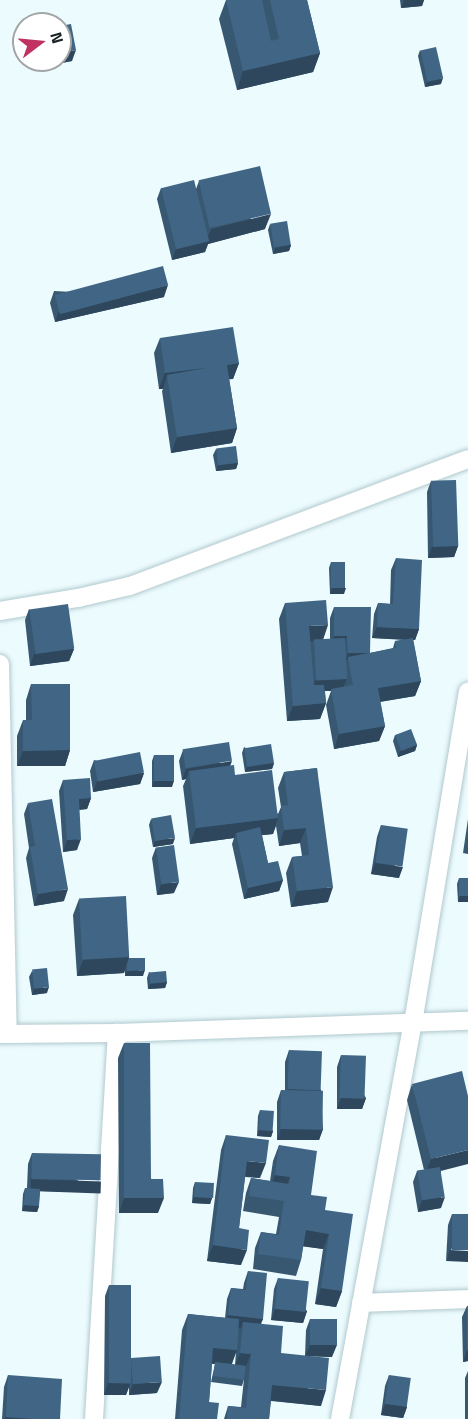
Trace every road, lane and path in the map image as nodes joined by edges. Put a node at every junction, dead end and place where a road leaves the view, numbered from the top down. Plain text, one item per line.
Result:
1 (468, 459) edge
2 (0, 611) edge
3 (0, 664) edge
4 (468, 692) edge
5 (468, 1021) edge
6 (413, 1023) junction
7 (117, 1033) junction
8 (4, 1034) edge
9 (468, 1299) edge
10 (361, 1303) junction
11 (94, 1419) edge
12 (340, 1419) edge

1 - 2 street
3 - 8 street
4 - 6 street
5 - 6 street
6 - 7 street
6 - 10 street
7 - 8 street
7 - 11 street
9 - 10 street
10 - 12 street

